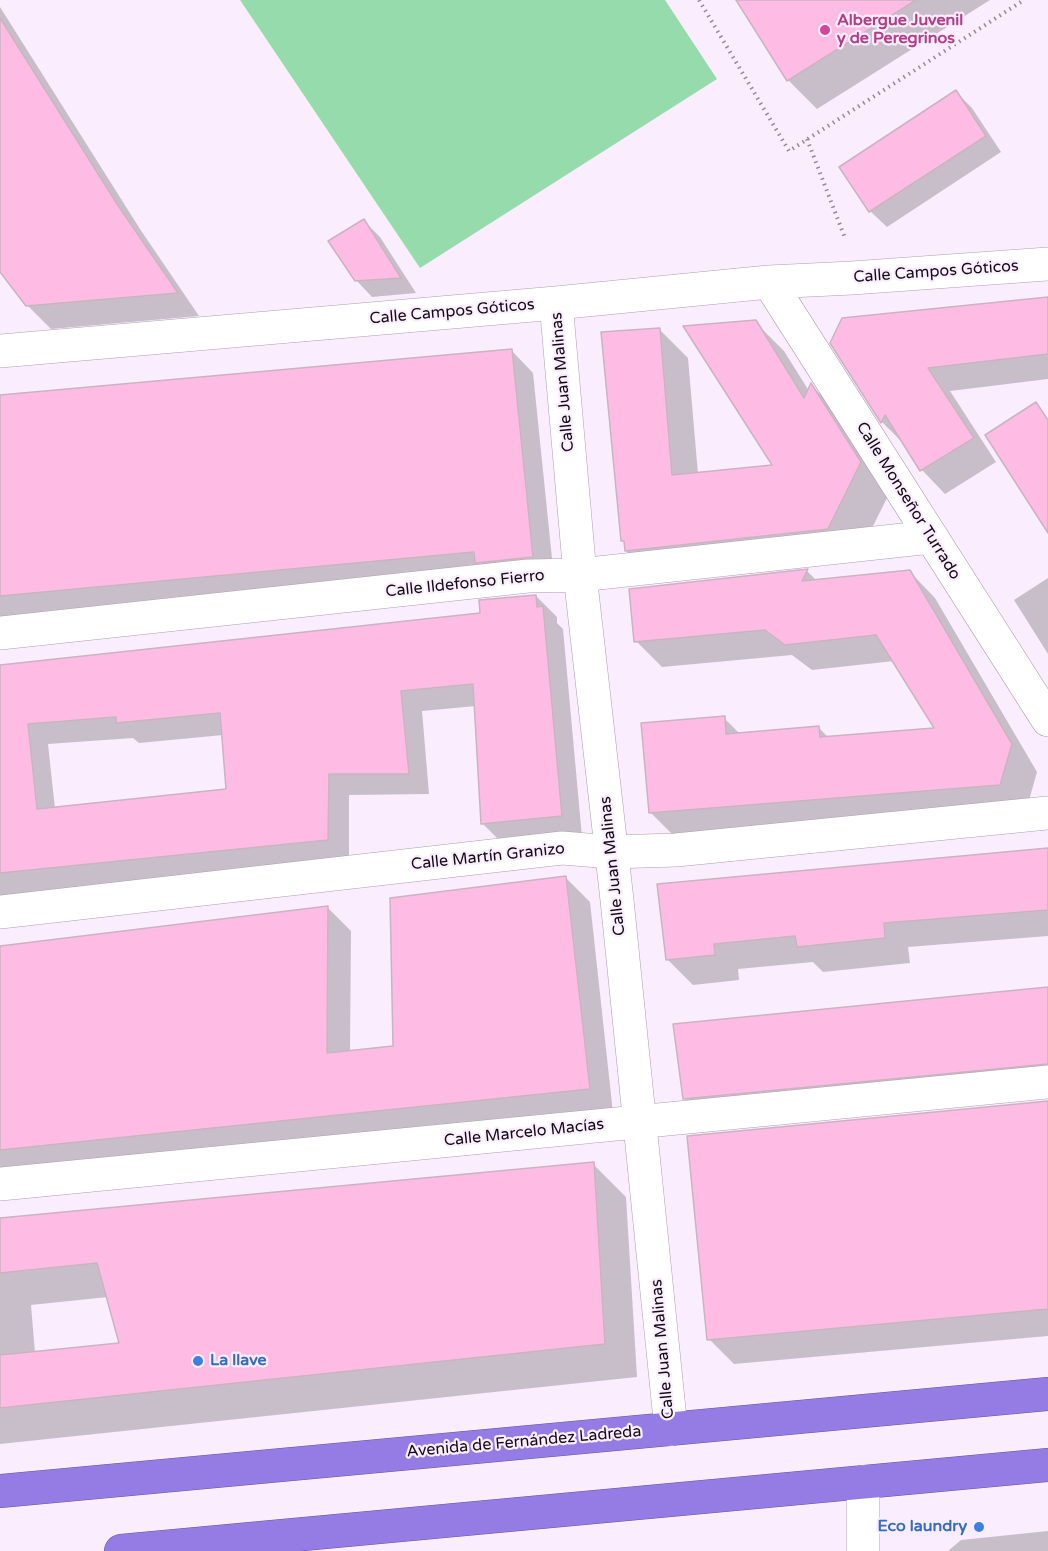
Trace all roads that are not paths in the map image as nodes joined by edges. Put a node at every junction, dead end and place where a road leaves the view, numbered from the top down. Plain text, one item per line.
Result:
1 (1048, 264) edge
2 (769, 282) junction
3 (556, 303) junction
4 (0, 351) edge
5 (931, 537) junction
6 (580, 575) junction
7 (0, 633) edge
8 (1048, 720) edge
9 (1048, 813) edge
10 (612, 852) junction
11 (0, 912) edge
12 (1048, 1083) edge
13 (640, 1122) junction
14 (0, 1184) edge
15 (1048, 1394) edge
16 (671, 1429) junction
17 (1048, 1465) edge
18 (863, 1482) junction
19 (0, 1491) edge
20 (163, 1549) edge
21 (121, 1551) edge
22 (862, 1551) edge

1 - 2 street, Calle Campos Góticos
2 - 3 street, Calle Campos Góticos
2 - 5 street, Calle Monseñor Turrado
3 - 4 street, Calle Campos Góticos
3 - 6 street, Calle Juan Malinas
5 - 6 street, Calle Ildefonso Fierro
5 - 8 street, Calle Monseñor Turrado
6 - 7 street, Calle Ildefonso Fierro
6 - 10 street, Calle Juan Malinas
9 - 10 street, Calle Martín Granizo
10 - 11 street, Calle Martín Granizo
10 - 13 street, Calle Juan Malinas
12 - 13 street, Calle Marcelo Macías
13 - 14 street, Calle Marcelo Macías
13 - 16 street, Calle Juan Malinas
15 - 16 highway, Avenida de Fernández Ladreda
16 - 19 highway, Avenida de Fernández Ladreda
17 - 18 highway
18 - 20 highway
18 - 22 street
20 - 21 highway

